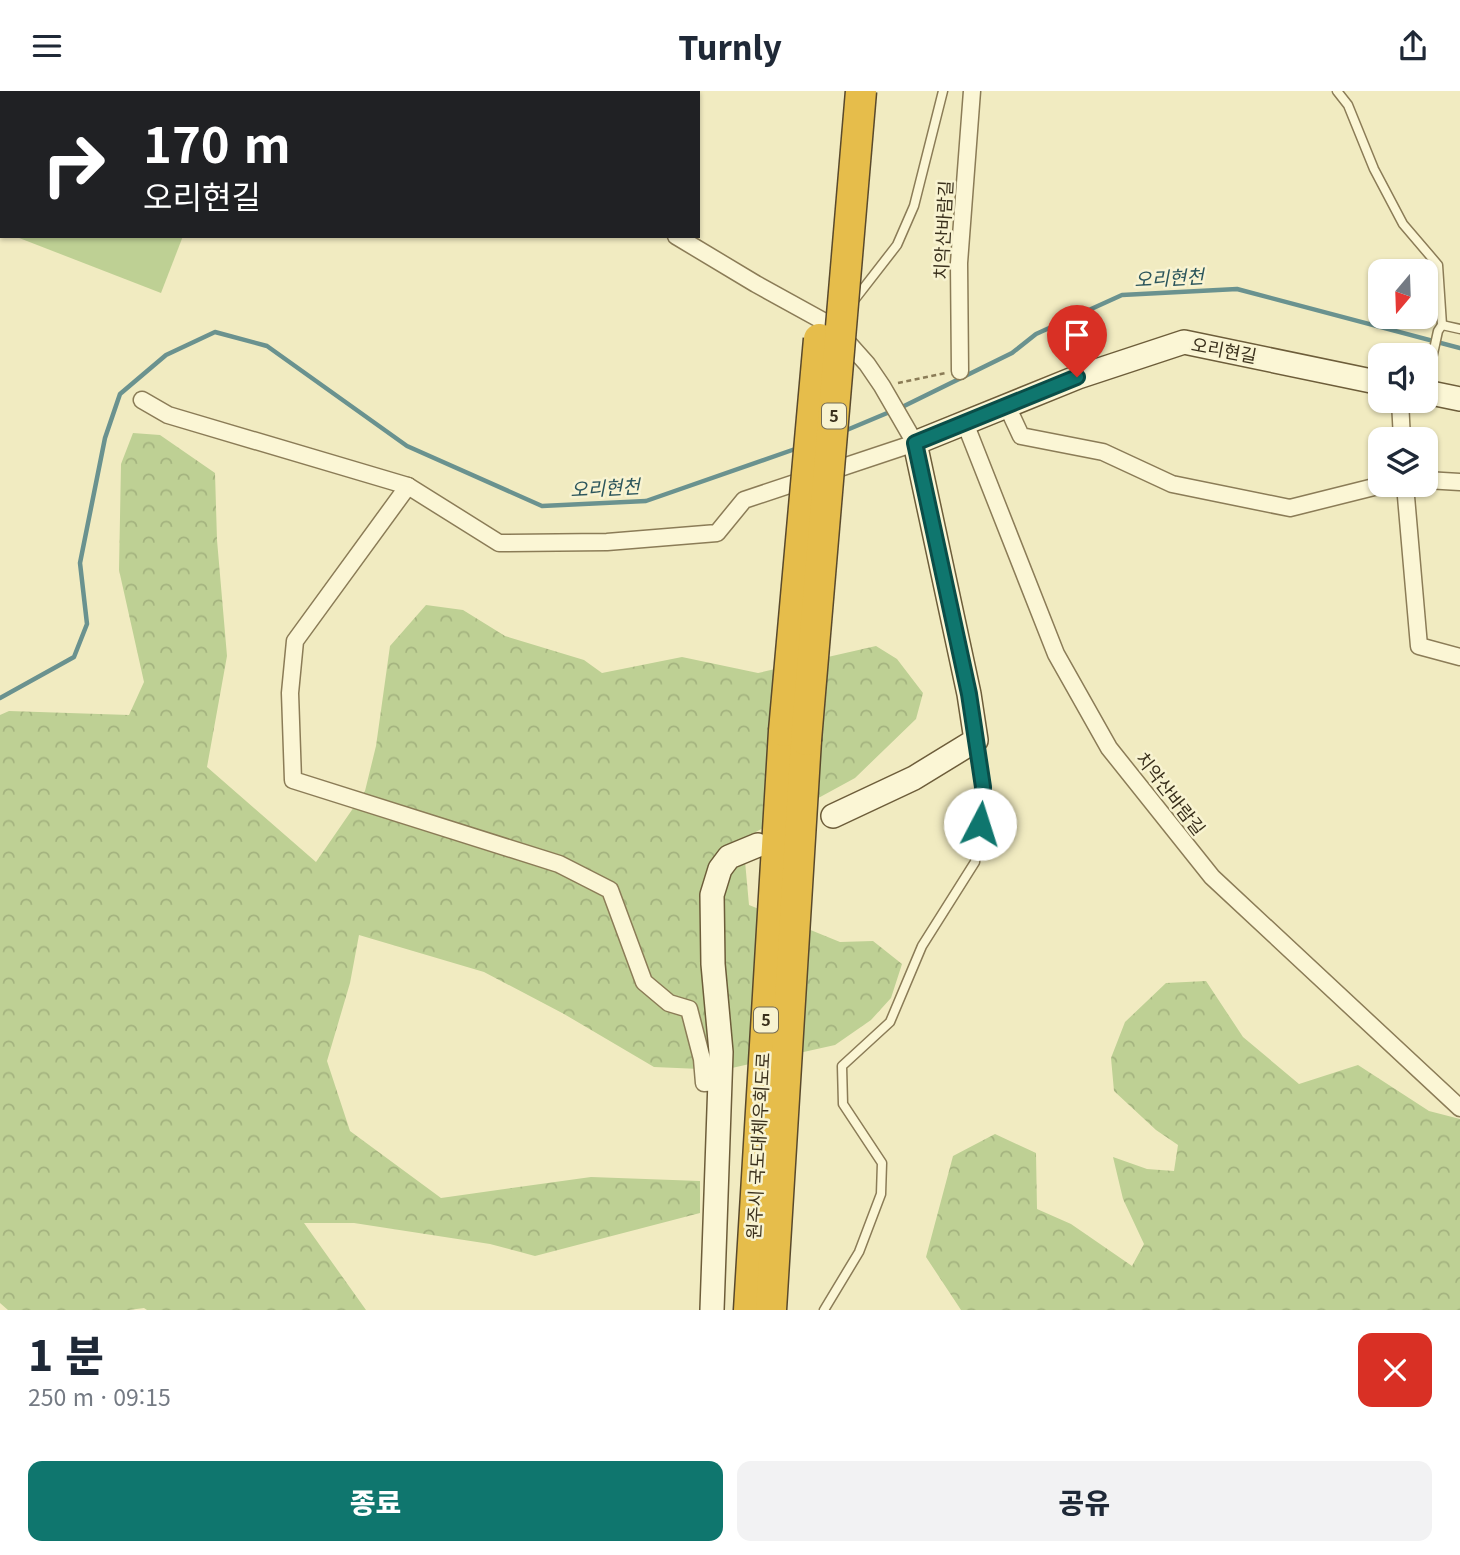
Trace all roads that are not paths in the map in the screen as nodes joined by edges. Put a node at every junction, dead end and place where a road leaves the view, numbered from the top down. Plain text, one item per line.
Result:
1 (842, 91) edge
2 (861, 91) edge
3 (943, 91) edge
4 (972, 91) edge
5 (1337, 91) edge
6 (679, 238) edge
7 (834, 327) junction
8 (1440, 328) junction
9 (1460, 329) edge
10 (1436, 343) edge
11 (960, 371) road end
12 (1368, 380) edge
13 (1438, 394) edge
14 (1460, 399) edge
15 (142, 400) dead end
16 (1007, 406) junction
17 (965, 423) junction
18 (910, 435) junction
19 (1438, 481) edge
20 (1460, 482) edge
21 (408, 486) junction
22 (1368, 488) edge
23 (1406, 497) edge
24 (1460, 657) edge
25 (795, 736) junction
26 (976, 740) junction
27 (833, 816) dead end
28 (758, 845) dead end
29 (720, 1082) junction
30 (1460, 1108) edge
31 (712, 1310) edge
32 (749, 1310) edge
33 (771, 1310) edge
34 (824, 1310) edge

1 - 25 highway, 5, bridge
2 - 25 highway, 5, bridge
3 - 7 lane
4 - 11 street, 치악산바람길
5 - 8 lane
6 - 7 street
7 - 18 street
8 - 9 lane
8 - 10 lane
12 - 16 street, 오리현길
13 - 14 street
15 - 21 street
16 - 17 street, 오리현길
16 - 22 street
17 - 18 street, 오리현길
17 - 30 street, 치악산바람길
18 - 21 street
18 - 26 street
19 - 20 street
21 - 29 street
23 - 24 street
25 - 32 highway, 원주시 국도대체우회도로 / 5
25 - 33 highway, 원주시 국도대체우회도로 / 5
26 - 27 street
26 - 34 lane
28 - 29 street
29 - 31 street

